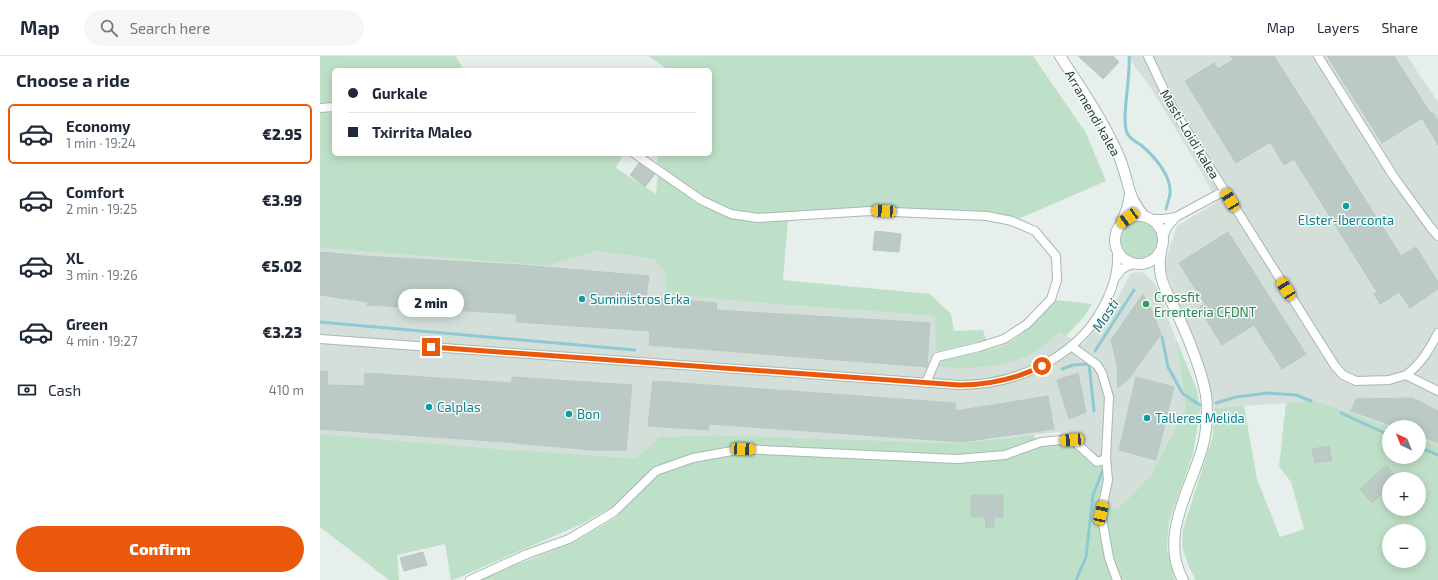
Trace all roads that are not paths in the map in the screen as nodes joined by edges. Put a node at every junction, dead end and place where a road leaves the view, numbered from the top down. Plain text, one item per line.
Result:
1 (1060, 56) edge
2 (1148, 56) edge
3 (1318, 56) edge
4 (332, 107) edge
5 (320, 108) edge
6 (638, 156) edge
7 (1224, 191) junction
8 (1130, 195) junction
9 (1176, 217) junction
10 (1148, 218) junction
11 (1121, 223) junction
12 (1438, 236) edge
13 (1163, 237) junction
14 (1117, 252) junction
15 (1160, 252) junction
16 (1132, 264) junction
17 (1143, 264) junction
18 (1115, 278) junction
19 (1162, 284) junction
20 (1438, 333) edge
21 (320, 338) edge
22 (1071, 346) junction
23 (1406, 375) junction
24 (926, 383) junction
25 (1438, 390) edge
26 (1106, 457) junction
27 (470, 580) edge
28 (1117, 580) edge
29 (1183, 580) edge

1 - 8 street, Arramendi kalea
2 - 7 street, Masti-Loidi kalea
3 - 12 street
4 - 5 street
6 - 24 street
7 - 9 street, Masti-Loidi kalea
7 - 23 street, Masti-Loidi kalea
8 - 10 street
8 - 11 street
9 - 10 street, Masti-Loidi kalea
9 - 13 street, Masti-Loidi kalea
10 - 11 street
10 - 13 street
11 - 14 street
13 - 15 street
14 - 16 street
14 - 18 street
15 - 17 street
15 - 19 street
16 - 17 street
16 - 18 street
17 - 19 street
18 - 22 street
19 - 29 street
20 - 23 street, Masti-Loidi kalea
21 - 24 street
22 - 24 street
22 - 26 street
23 - 25 street
26 - 27 street
26 - 28 street

